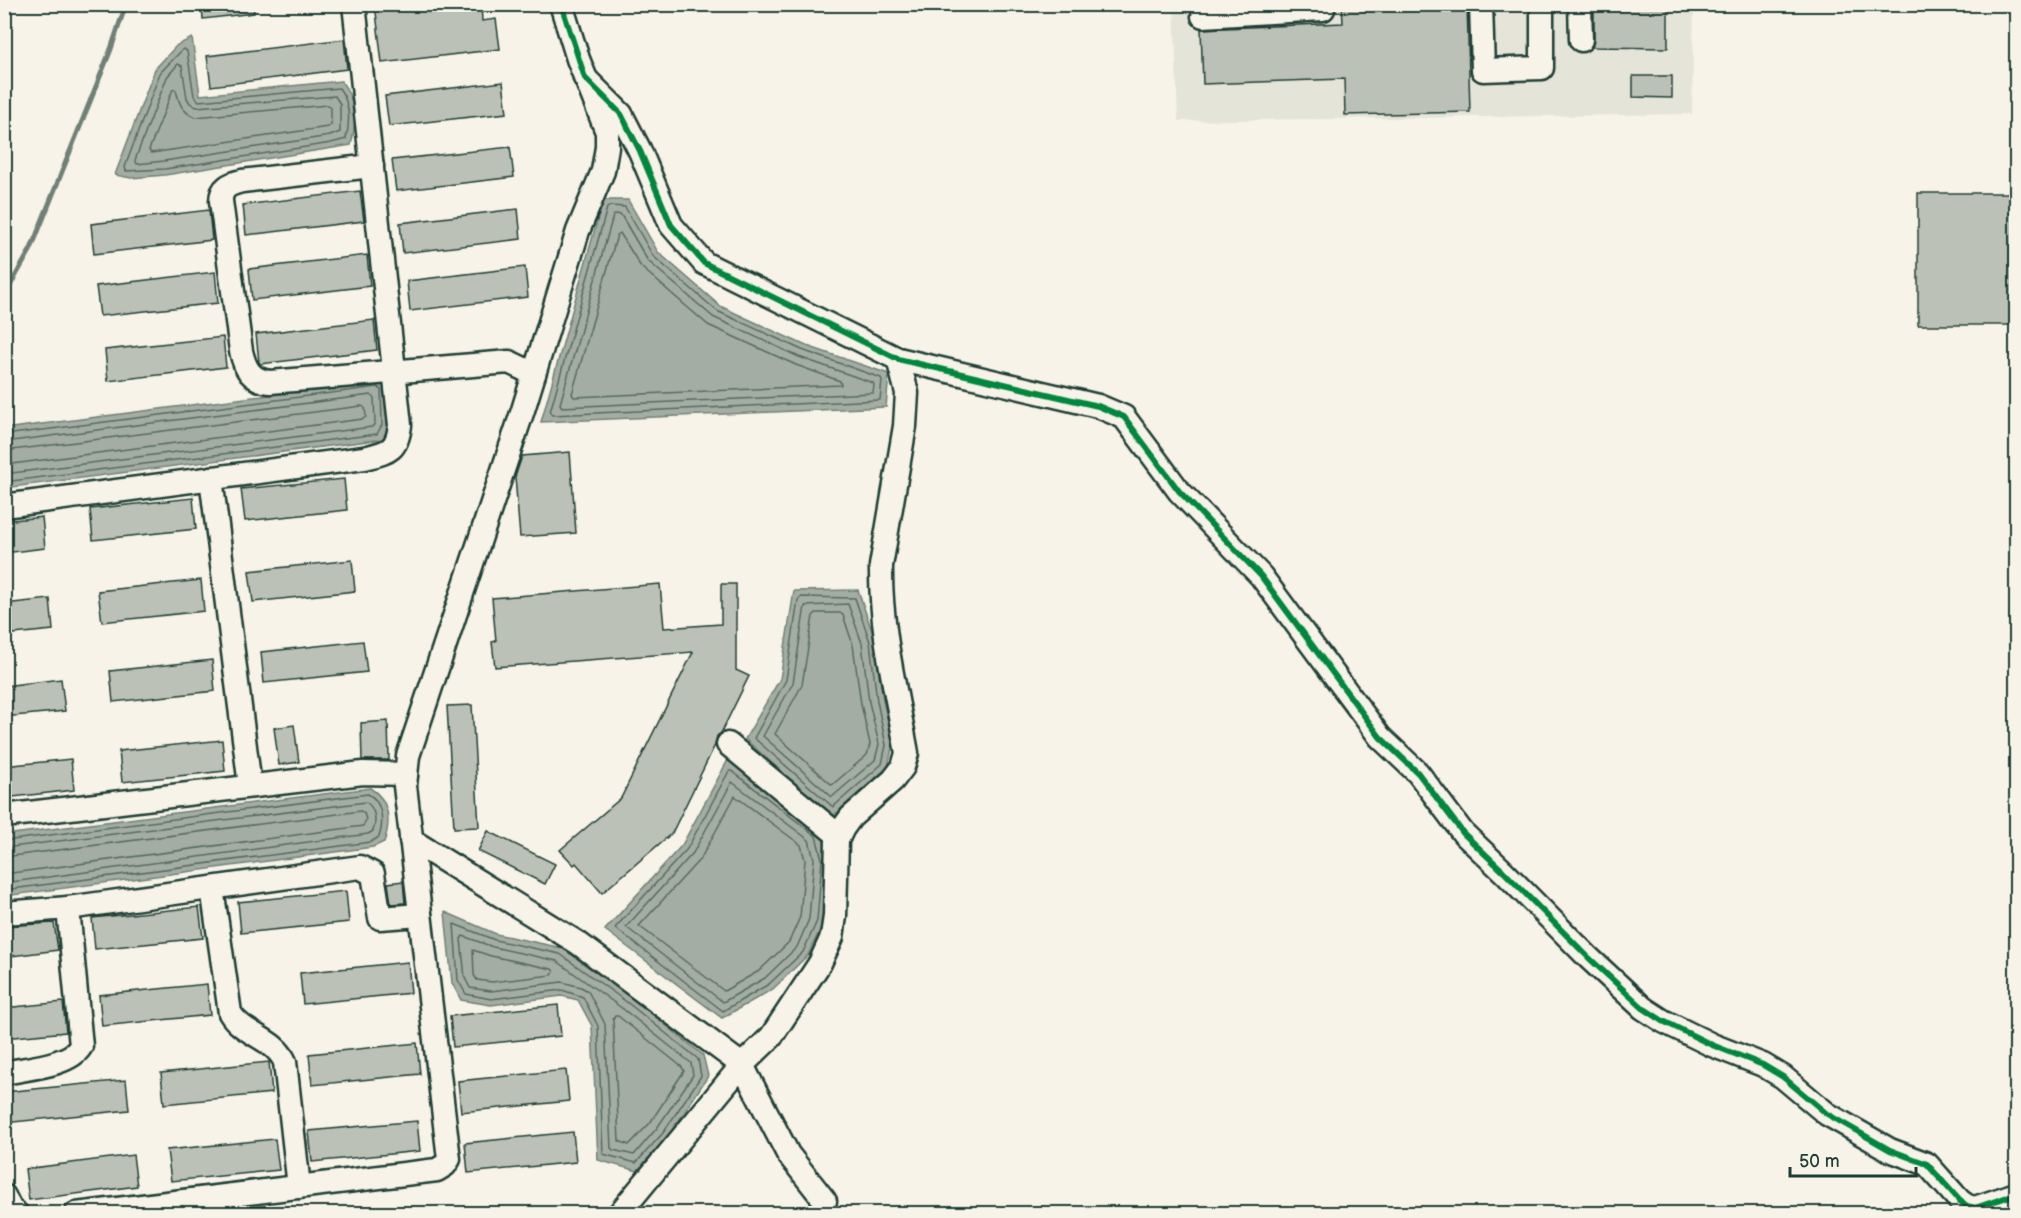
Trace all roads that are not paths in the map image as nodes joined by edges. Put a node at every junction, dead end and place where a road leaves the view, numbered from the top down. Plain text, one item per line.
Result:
1 (354, 4) edge
2 (561, 4) edge
3 (1323, 4) edge
4 (1481, 4) edge
5 (1542, 4) edge
6 (1580, 4) edge
7 (1203, 16) dead end
8 (1581, 40) dead end
9 (585, 78) junction
10 (372, 166) junction
11 (898, 359) junction
12 (394, 370) junction
13 (534, 374) junction
14 (211, 478) junction
15 (4, 506) edge
16 (728, 744) dead end
17 (406, 774) junction
18 (250, 786) junction
19 (4, 816) edge
20 (838, 837) junction
21 (411, 840) junction
22 (212, 888) junction
23 (68, 908) junction
24 (4, 913) edge
25 (420, 915) junction
26 (742, 1065) junction
27 (4, 1072) edge
28 (299, 1187) junction
29 (2016, 1194) edge
30 (4, 1196) edge
31 (825, 1201) dead end
32 (17, 1214) edge
33 (76, 1214) edge
34 (618, 1214) edge

1 - 10 street
2 - 9 street
3 - 7 street
4 - 5 street
6 - 8 street
9 - 11 street
9 - 13 street
10 - 12 street
10 - 12 street
11 - 20 street
11 - 29 street
12 - 13 street
12 - 14 street
13 - 17 street
14 - 15 street
14 - 18 street
16 - 20 street
17 - 18 street
17 - 21 street
18 - 19 street
20 - 26 street
21 - 25 street
21 - 26 street
22 - 23 street
22 - 25 street
22 - 28 street
23 - 24 street
23 - 27 street
25 - 28 street
26 - 31 street
26 - 34 street
28 - 33 street
30 - 32 street

